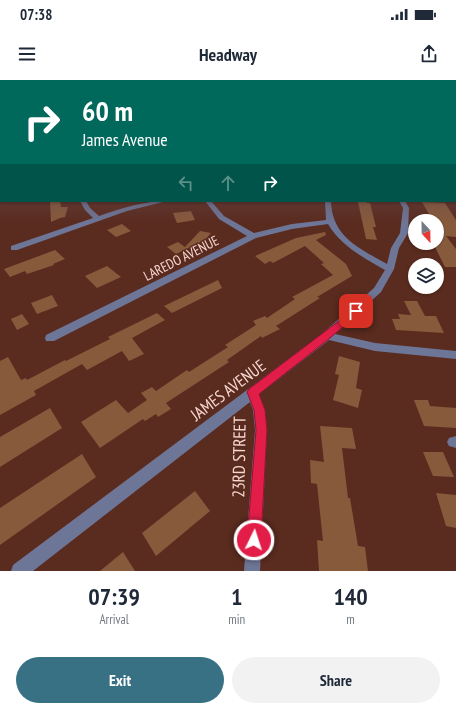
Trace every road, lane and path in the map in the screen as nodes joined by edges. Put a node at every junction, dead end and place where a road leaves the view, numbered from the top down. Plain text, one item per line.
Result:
1 (84, 202) edge
2 (159, 202) edge
3 (209, 202) edge
4 (328, 202) edge
5 (403, 202) edge
6 (98, 218) junction
7 (331, 222) junction
8 (253, 236) junction
9 (14, 248) dead end
10 (390, 269) junction
11 (327, 336) junction
12 (50, 338) dead end
13 (456, 355) edge
14 (253, 392) junction
15 (19, 571) edge
16 (252, 571) edge

1 - 6 street
2 - 6 street
3 - 8 street
4 - 7 street
5 - 10 street, JAMES AVENUE
6 - 9 street
7 - 8 street, LAREDO AVENUE
7 - 10 street
8 - 12 street, LAREDO AVENUE
10 - 11 street, JAMES AVENUE
11 - 13 street
11 - 14 street, JAMES AVENUE
14 - 15 street, JAMES AVENUE
14 - 16 street, 23RD STREET

